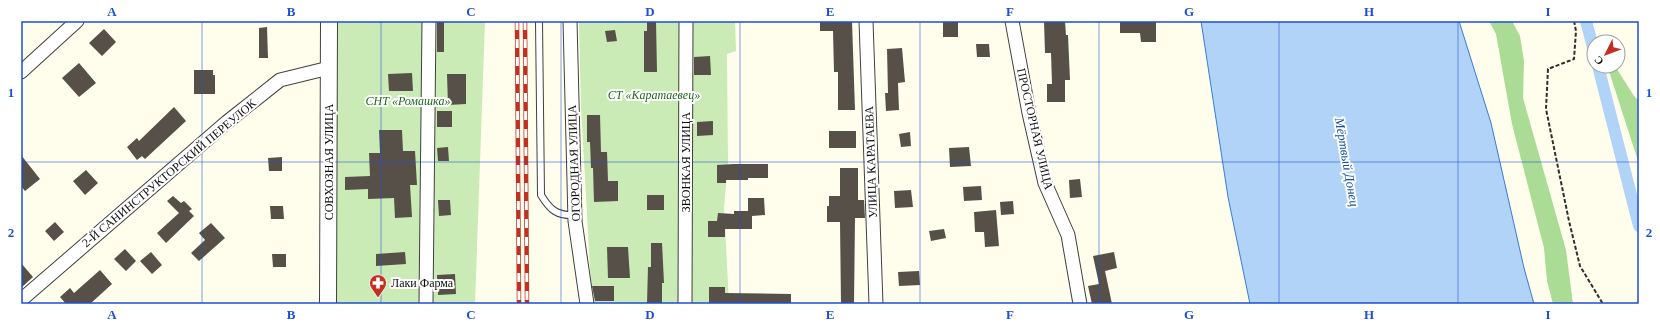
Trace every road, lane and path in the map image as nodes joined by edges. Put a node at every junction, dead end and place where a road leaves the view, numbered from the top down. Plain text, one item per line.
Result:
1 (78, 21) edge
2 (329, 21) edge
3 (429, 21) edge
4 (539, 21) edge
5 (570, 21) edge
6 (686, 21) edge
7 (866, 21) edge
8 (1012, 21) edge
9 (1574, 21) edge
10 (330, 68) junction
11 (21, 72) edge
12 (575, 215) junction
13 (21, 300) edge
14 (328, 304) edge
15 (426, 304) edge
16 (587, 304) edge
17 (685, 304) edge
18 (876, 304) edge
19 (1080, 304) edge
20 (1603, 304) edge

1 - 11 street
2 - 10 street, СОВХОЗНАЯ УЛИЦА
3 - 15 street
4 - 12 lane
5 - 12 street, ОГОРОДНАЯ УЛИЦА
6 - 17 street, ЗВОНКАЯ УЛИЦА
7 - 18 street, УЛИЦА КАРАТАЕВА
8 - 19 street, ПРОСТОРНАЯ УЛИЦА
9 - 20 path
10 - 13 street, 2-Й САНИНСТРУКТОРСКИЙ ПЕРЕУЛОК
10 - 14 street, СОВХОЗНАЯ УЛИЦА
12 - 16 street, ОГОРОДНАЯ УЛИЦА

